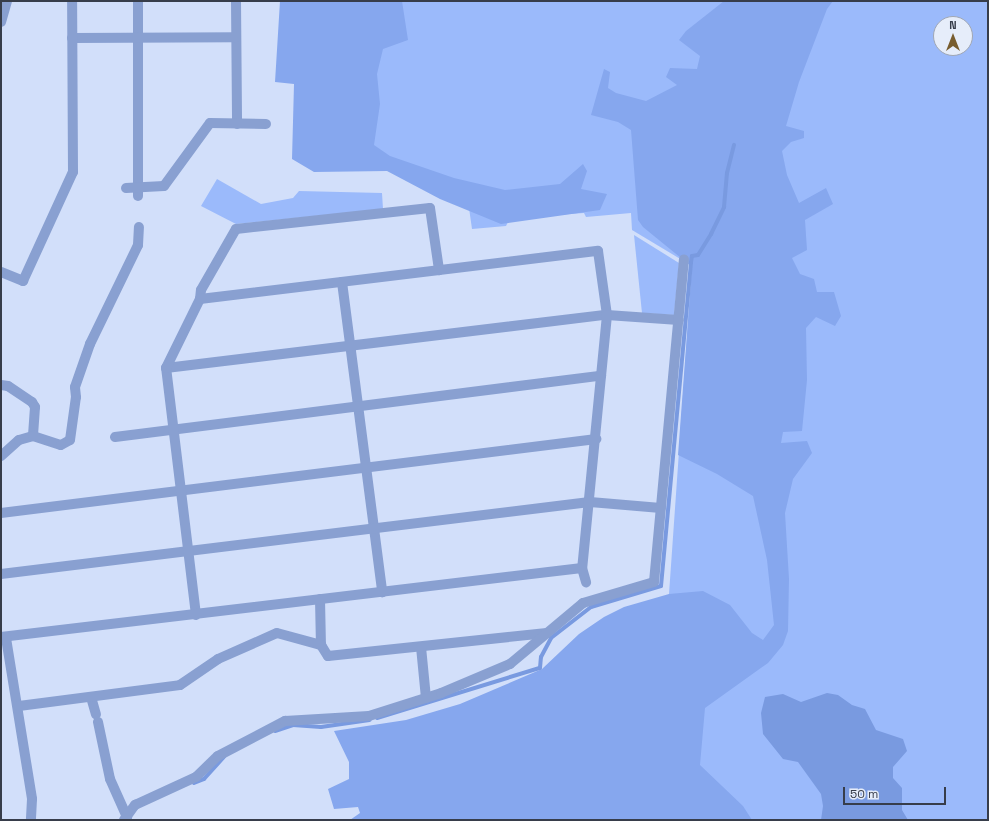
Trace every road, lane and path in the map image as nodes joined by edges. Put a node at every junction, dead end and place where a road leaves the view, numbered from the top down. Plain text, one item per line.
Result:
1 (7, 1) edge
2 (72, 1) edge
3 (138, 1) edge
4 (236, 1) edge
5 (1, 22) edge
6 (236, 37) junction
7 (72, 38) junction
8 (138, 38) junction
9 (237, 124) junction
10 (266, 124) dead end
11 (126, 188) dead end
12 (138, 191) junction
13 (139, 227) dead end
14 (684, 259) dead end
15 (439, 270) junction
16 (1, 272) edge
17 (342, 282) junction
18 (200, 299) junction
19 (607, 315) junction
20 (678, 320) junction
21 (350, 345) junction
22 (166, 368) junction
23 (601, 376) junction
24 (1, 385) edge
25 (358, 406) junction
26 (174, 429) junction
27 (33, 436) junction
28 (115, 437) dead end
29 (596, 439) junction
30 (1, 456) edge
31 (366, 466) junction
32 (181, 490) junction
33 (590, 502) junction
34 (661, 508) junction
35 (1, 513) edge
36 (373, 528) junction
37 (189, 552) junction
38 (582, 568) junction
39 (1, 574) edge
40 (586, 582) dead end
41 (382, 592) junction
42 (320, 599) junction
43 (196, 615) junction
44 (547, 633) junction
45 (4, 637) edge
46 (321, 645) junction
47 (421, 647) junction
48 (91, 697) junction
49 (426, 698) junction
50 (19, 706) junction
51 (126, 818) edge
52 (31, 820) edge

1 - 5 street
2 - 7 street
3 - 8 street
4 - 6 street
6 - 8 street
6 - 9 street
7 - 8 street
7 - 16 street
8 - 12 street
9 - 10 street
9 - 12 street
11 - 12 street
13 - 27 street
14 - 20 street
15 - 17 street
15 - 18 street
15 - 19 street
17 - 18 street
17 - 21 street
18 - 22 street
19 - 20 street
19 - 21 street
19 - 23 street
20 - 34 street
21 - 22 street
21 - 25 street
22 - 26 street
23 - 25 street
23 - 29 street
24 - 27 street
25 - 26 street
25 - 31 street
26 - 28 street
26 - 32 street
27 - 30 street
29 - 31 street
29 - 33 street
31 - 32 street
31 - 36 street
32 - 35 street
32 - 37 street
33 - 34 street
33 - 36 street
33 - 38 street
34 - 44 street
36 - 37 street
36 - 41 street
37 - 39 street
37 - 43 street
38 - 40 street
38 - 41 street
41 - 42 street
42 - 43 street
42 - 46 street
43 - 45 street
44 - 47 street
44 - 49 street
45 - 50 street
46 - 47 street
46 - 48 street
47 - 49 street
48 - 50 street
48 - 51 street
49 - 51 street
50 - 52 street

